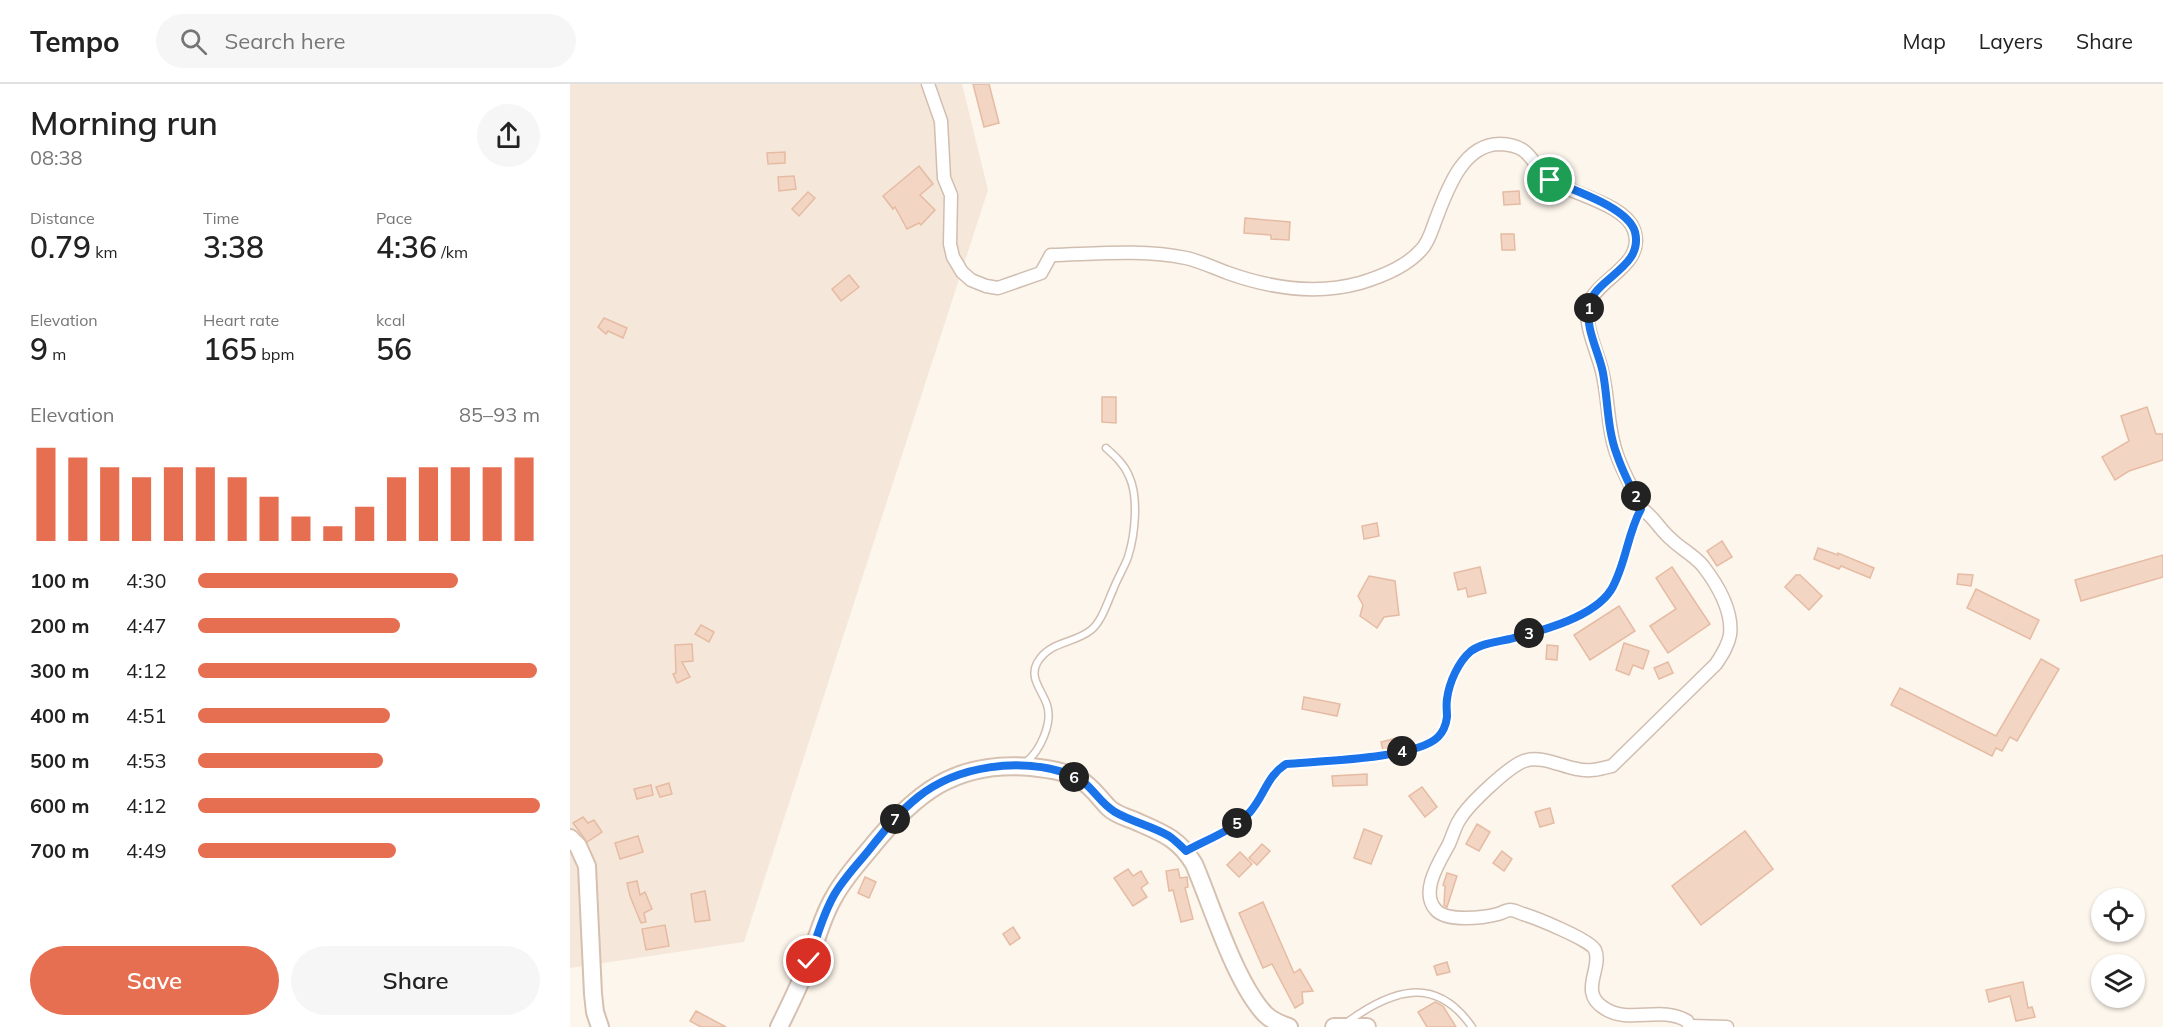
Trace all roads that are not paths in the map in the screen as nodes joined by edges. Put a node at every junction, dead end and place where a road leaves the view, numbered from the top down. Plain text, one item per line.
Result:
1 (928, 84) edge
2 (1106, 448) dead end
3 (1641, 509) junction
4 (1021, 766) junction
5 (570, 838) edge
6 (1186, 851) junction
7 (600, 1027) edge
8 (779, 1027) edge
9 (1289, 1027) edge
10 (1334, 1027) edge
11 (1340, 1027) edge
12 (1367, 1027) edge
13 (1472, 1027) edge
14 (1690, 1027) edge
15 (1727, 1027) edge

1 - 3 street
2 - 4 lane
3 - 6 lane
3 - 14 street
4 - 6 street
4 - 8 street
5 - 7 street
6 - 9 street
10 - 11 street
11 - 12 street
11 - 13 lane
14 - 15 street

